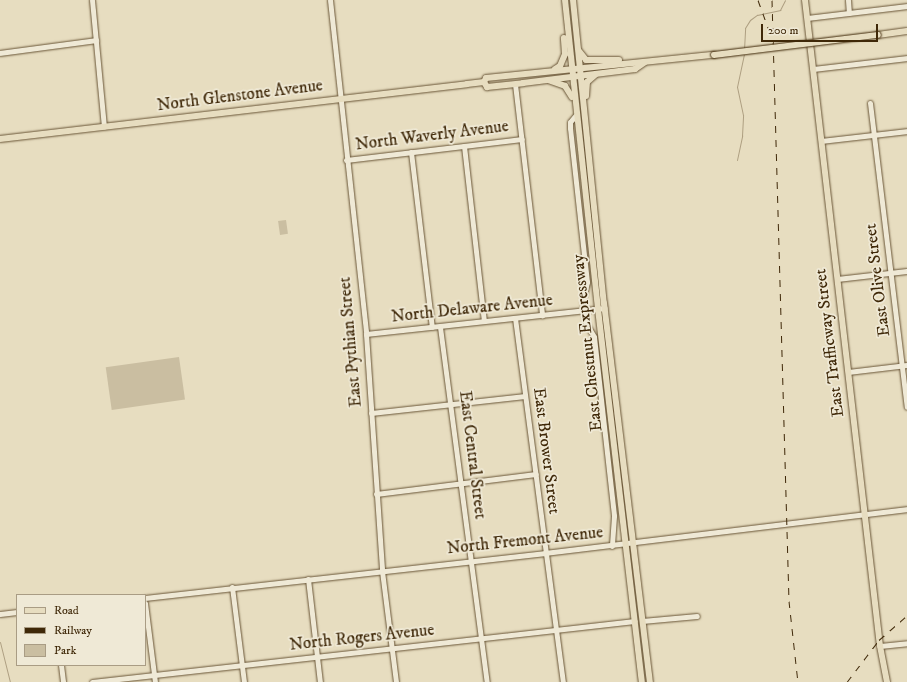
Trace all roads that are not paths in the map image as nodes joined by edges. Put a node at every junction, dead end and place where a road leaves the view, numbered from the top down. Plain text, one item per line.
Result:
1 (92, 0) edge
2 (330, 0) edge
3 (563, 0) edge
4 (573, 0) edge
5 (805, 0) edge
6 (848, 0) edge
7 (907, 6) edge
8 (849, 12) junction
9 (807, 18) junction
10 (907, 31) edge
11 (96, 40) junction
12 (578, 48) junction
13 (0, 52) edge
14 (907, 58) edge
15 (633, 62) junction
16 (644, 63) junction
17 (571, 68) junction
18 (579, 68) junction
19 (813, 69) junction
20 (552, 70) junction
21 (600, 73) junction
22 (572, 76) junction
23 (580, 76) junction
24 (548, 80) junction
25 (484, 82) junction
26 (514, 84) junction
27 (339, 99) junction
28 (870, 103) dead end
29 (575, 106) junction
30 (576, 115) junction
31 (104, 126) junction
32 (907, 130) edge
33 (874, 134) junction
34 (0, 139) edge
35 (522, 139) junction
36 (821, 141) junction
37 (464, 146) junction
38 (411, 152) junction
39 (346, 160) junction
40 (589, 161) junction
41 (907, 271) edge
42 (891, 272) junction
43 (837, 279) junction
44 (605, 308) junction
45 (598, 309) junction
46 (584, 310) junction
47 (542, 315) junction
48 (515, 318) junction
49 (484, 321) junction
50 (432, 327) junction
51 (440, 327) junction
52 (366, 334) junction
53 (905, 365) edge
54 (848, 372) junction
55 (525, 396) junction
56 (451, 404) junction
57 (907, 407) edge
58 (371, 413) junction
59 (536, 474) junction
60 (462, 483) junction
61 (376, 494) junction
62 (907, 509) edge
63 (865, 516) junction
64 (628, 544) junction
65 (612, 546) junction
66 (545, 553) junction
67 (471, 561) junction
68 (382, 571) junction
69 (308, 579) junction
70 (232, 587) junction
71 (146, 598) edge
72 (146, 611) edge
73 (16, 612) edge
74 (0, 614) edge
75 (698, 616) dead end
76 (635, 621) junction
77 (642, 621) junction
78 (556, 630) junction
79 (481, 639) junction
80 (907, 643) edge
81 (880, 646) junction
82 (392, 648) junction
83 (317, 657) junction
84 (242, 665) junction
85 (61, 666) edge
86 (154, 675) junction
87 (63, 682) edge
88 (92, 682) edge
89 (155, 682) edge
90 (244, 682) edge
91 (320, 682) edge
92 (396, 682) edge
93 (487, 682) edge
94 (563, 682) edge
95 (642, 682) edge
96 (650, 682) edge
97 (887, 682) edge

1 - 11 street
2 - 27 street, East Pythian Street
3 - 17 main road, East Chestnut Expressway
3 - 20 main road
4 - 12 main road, East Chestnut Expressway
5 - 9 main road, East Trafficway Street
6 - 8 street
7 - 8 street
8 - 9 street
9 - 19 main road, East Trafficway Street
10 - 16 main road, North Glenstone Avenue, bridge
11 - 13 street
11 - 31 street
12 - 15 main road
12 - 18 main road, East Chestnut Expressway
14 - 19 street
15 - 16 main road, North Glenstone Avenue
15 - 18 main road, North Glenstone Avenue
16 - 21 main road, North Glenstone Avenue
17 - 18 main road, North Glenstone Avenue
17 - 20 main road, North Glenstone Avenue
17 - 22 main road, East Chestnut Expressway
18 - 23 main road, East Chestnut Expressway
19 - 36 main road, East Trafficway Street
20 - 25 main road, North Glenstone Avenue
21 - 23 main road, North Glenstone Avenue
21 - 40 main road
22 - 23 main road, North Glenstone Avenue
22 - 24 main road, North Glenstone Avenue
22 - 29 main road, East Chestnut Expressway
23 - 40 main road, East Chestnut Expressway
24 - 26 main road, North Glenstone Avenue
24 - 29 main road
25 - 26 main road, North Glenstone Avenue
25 - 27 main road, North Glenstone Avenue
26 - 35 street
27 - 31 main road, North Glenstone Avenue
27 - 39 street, East Pythian Street
28 - 33 street, East Olive Street
29 - 30 main road, East Chestnut Expressway
30 - 45 main road, East Chestnut Expressway
30 - 46 street
31 - 34 main road, North Glenstone Avenue
32 - 33 street
33 - 36 street
33 - 42 street, East Olive Street
35 - 37 street, North Waverly Avenue
35 - 47 street
36 - 43 main road, East Trafficway Street
37 - 38 street, North Waverly Avenue
37 - 49 street
38 - 39 street, North Waverly Avenue
38 - 50 street
39 - 52 street, East Pythian Street
40 - 44 main road, East Chestnut Expressway
41 - 42 street
42 - 43 street
42 - 53 street, East Olive Street
43 - 54 main road, East Trafficway Street
44 - 45 street, North Delaware Avenue
44 - 64 main road, East Chestnut Expressway
45 - 46 street, North Delaware Avenue
45 - 64 main road, East Chestnut Expressway
46 - 47 street, North Delaware Avenue
46 - 65 street
47 - 48 street, North Delaware Avenue
48 - 49 street, North Delaware Avenue
48 - 55 street, East Brower Street
49 - 51 street, North Delaware Avenue
50 - 51 street, North Delaware Avenue
50 - 52 street, North Delaware Avenue
51 - 56 street, East Central Street
52 - 58 street, East Pythian Street
53 - 54 street
53 - 57 street, East Olive Street
54 - 63 main road, East Trafficway Street
55 - 56 street
55 - 59 street, East Brower Street
56 - 58 street
56 - 60 street, East Central Street
58 - 61 street, East Pythian Street
59 - 60 street
59 - 66 street, East Brower Street
60 - 61 street
60 - 67 street, East Central Street
61 - 68 street, East Pythian Street
62 - 63 street, North Fremont Avenue
63 - 64 street, North Fremont Avenue
63 - 81 main road, East Trafficway Street
64 - 65 street, North Fremont Avenue
64 - 76 main road, East Chestnut Expressway
64 - 77 main road, East Chestnut Expressway
65 - 66 street, North Fremont Avenue
66 - 67 street, North Fremont Avenue
66 - 78 street, East Brower Street
67 - 68 street, North Fremont Avenue
67 - 79 street, East Central Street
68 - 69 street, North Fremont Avenue
68 - 82 street, East Pythian Street
69 - 70 street, North Fremont Avenue
69 - 83 street
70 - 71 street, North Fremont Avenue
70 - 84 street
72 - 86 street
73 - 74 street
75 - 77 street
76 - 78 street, North Rogers Avenue
76 - 95 main road, East Chestnut Expressway
77 - 96 main road, East Chestnut Expressway
78 - 79 street, North Rogers Avenue
78 - 94 street, East Brower Street
79 - 82 street, North Rogers Avenue
79 - 93 street, East Central Street
80 - 81 street
81 - 97 main road, East Trafficway Street
82 - 83 street, North Rogers Avenue
82 - 92 street, East Pythian Street
83 - 84 street, North Rogers Avenue
83 - 91 street
84 - 86 street, North Rogers Avenue
84 - 90 street
85 - 87 street
86 - 88 street, North Rogers Avenue
86 - 89 street

